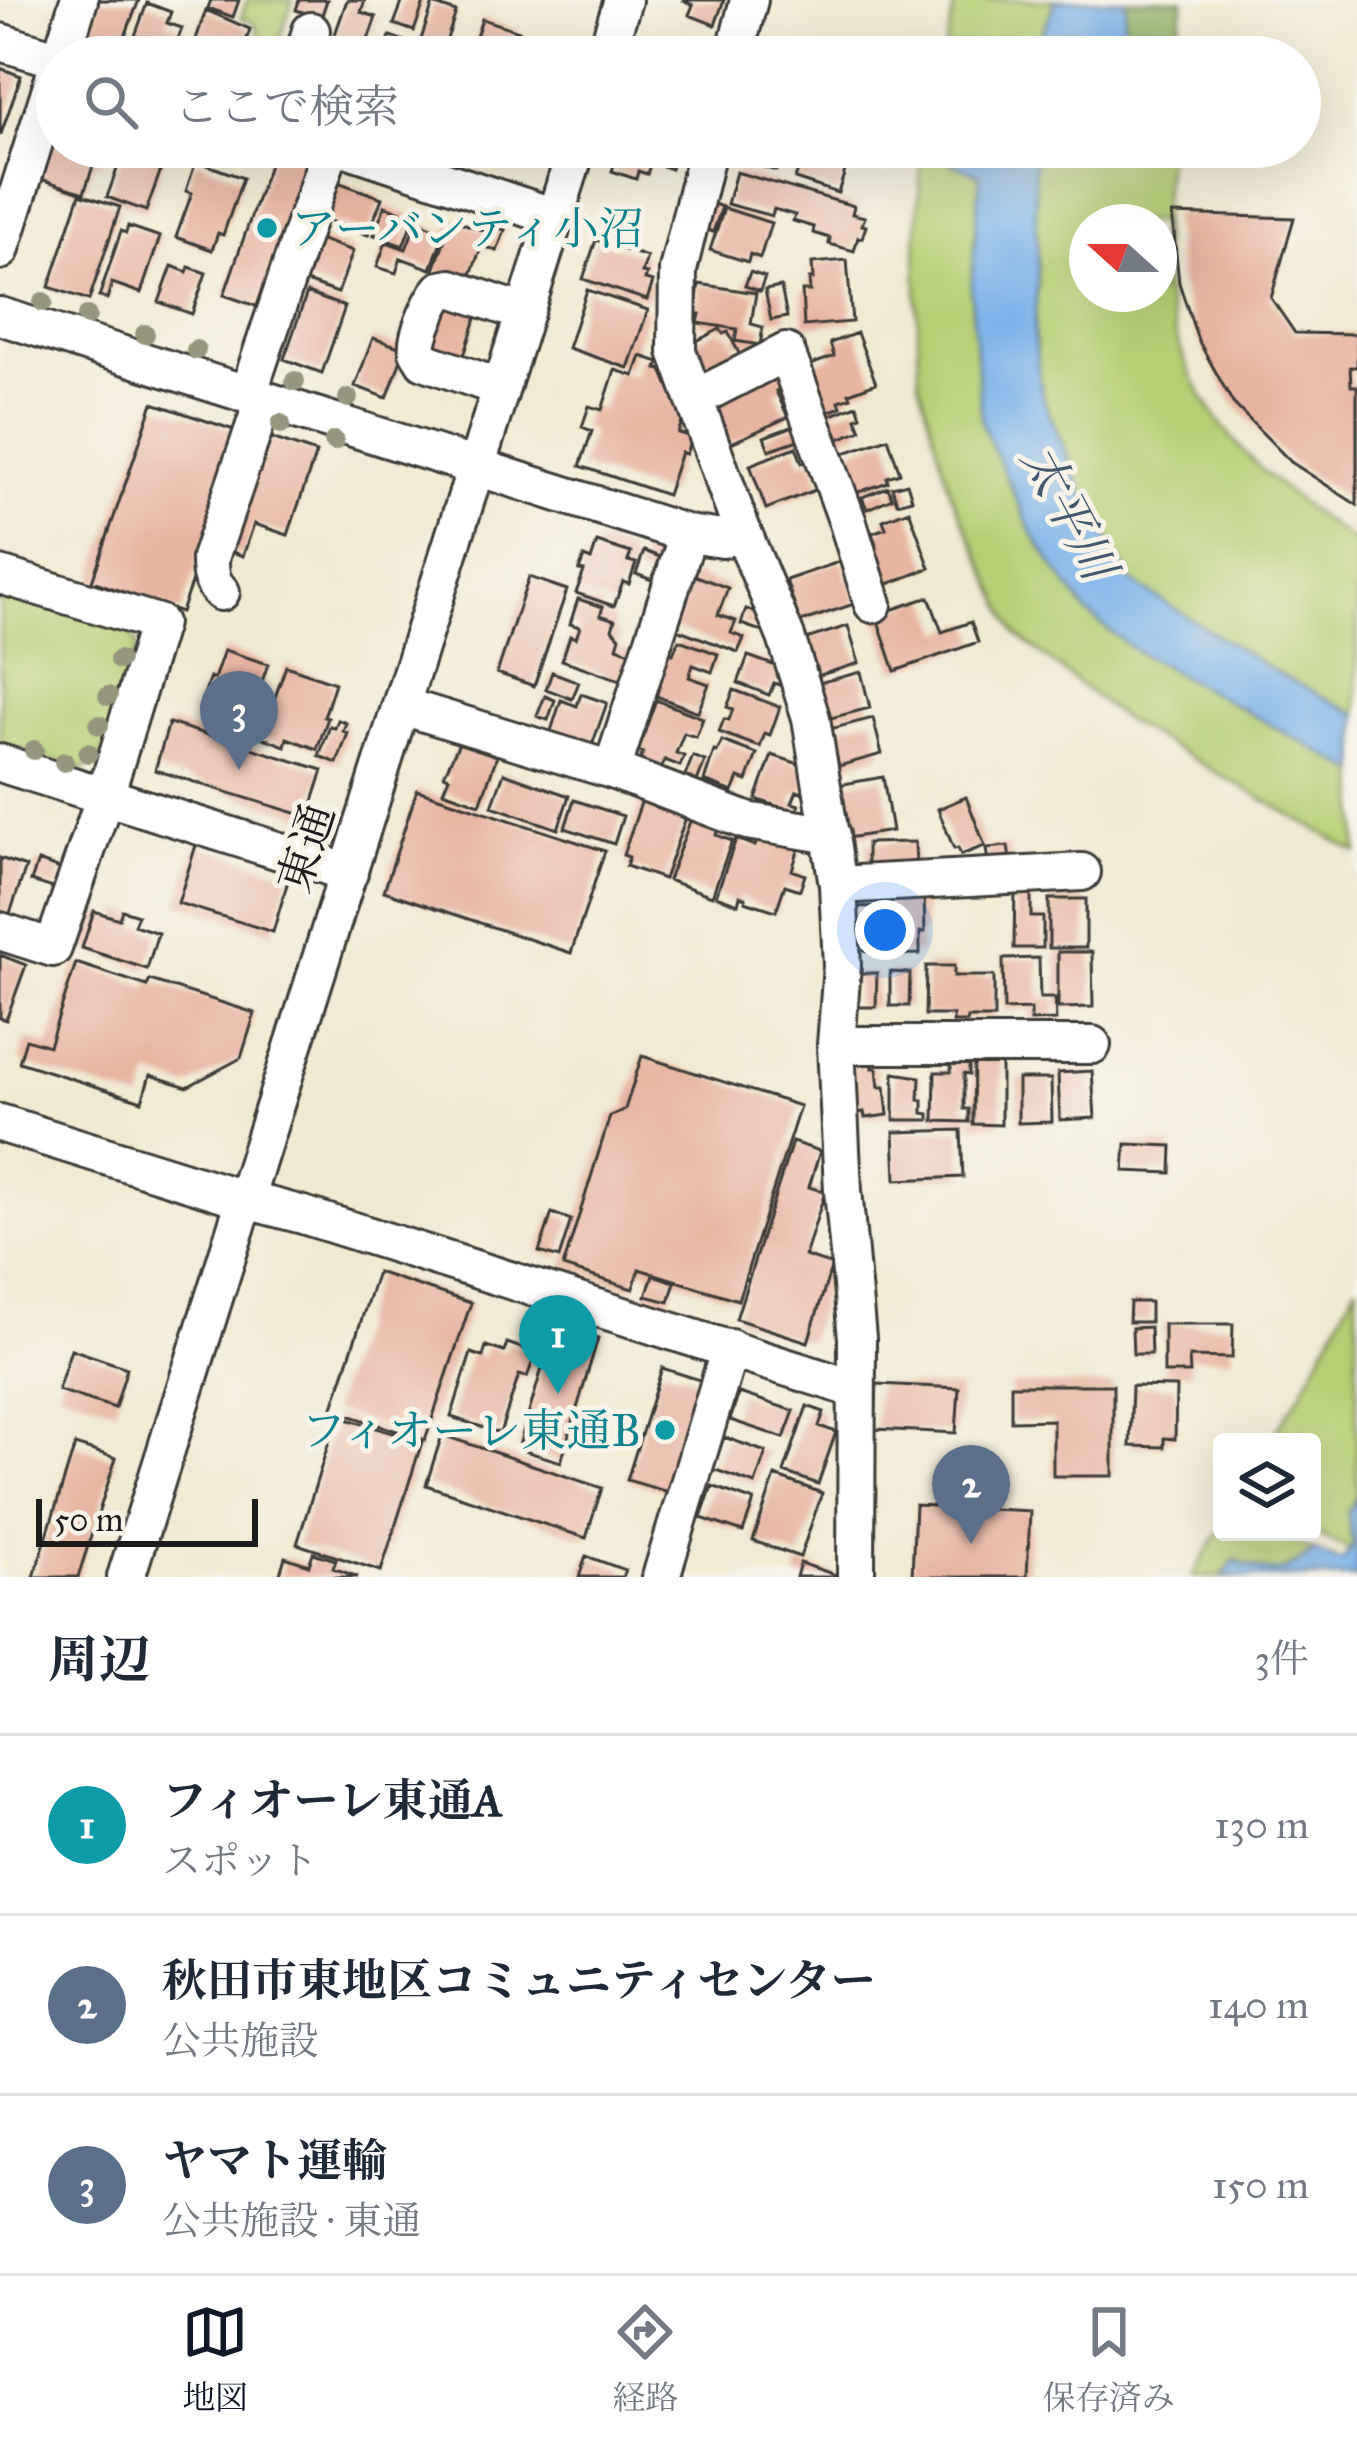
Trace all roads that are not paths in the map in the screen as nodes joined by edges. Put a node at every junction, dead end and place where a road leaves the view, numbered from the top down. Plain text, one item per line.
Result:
1 (79, 0) edge
2 (623, 0) edge
3 (749, 0) edge
4 (67, 36) edge
5 (612, 36) edge
6 (740, 36) edge
7 (0, 42) edge
8 (36, 52) edge
9 (36, 136) edge
10 (325, 168) edge
11 (407, 168) edge
12 (570, 168) edge
13 (703, 168) edge
14 (555, 217) junction
15 (0, 250) edge
16 (524, 313) junction
17 (0, 316) edge
18 (501, 388) junction
19 (256, 396) junction
20 (694, 399) junction
21 (477, 466) junction
22 (741, 528) junction
23 (688, 534) junction
24 (0, 575) edge
25 (221, 592) dead end
26 (873, 604) dead end
27 (401, 706) junction
28 (0, 763) edge
29 (612, 770) junction
30 (104, 796) junction
31 (831, 836) junction
32 (1082, 872) dead end
33 (349, 873) junction
34 (838, 885) junction
35 (0, 932) edge
36 (836, 1045) junction
37 (1092, 1045) dead end
38 (0, 1123) edge
39 (246, 1200) junction
40 (730, 1348) junction
41 (855, 1389) junction
42 (126, 1577) edge
43 (661, 1577) edge
44 (856, 1577) edge

1 - 4 street
2 - 5 street
3 - 6 street
7 - 8 street
9 - 15 street
10 - 19 street
11 - 14 street
12 - 14 street, 東通
13 - 20 street
14 - 16 street, 東通
16 - 18 street, 東通
16 - 18 street
17 - 19 street
18 - 21 street, 東通
19 - 21 street
19 - 25 street
20 - 22 street
20 - 26 street
21 - 23 street
21 - 27 street, 東通
22 - 23 street
22 - 31 street
23 - 29 street
24 - 30 street
27 - 29 street
27 - 33 street, 東通
28 - 30 street
29 - 31 street
30 - 33 street
30 - 35 street
31 - 34 street
32 - 34 street
33 - 39 street, 東通
34 - 36 street
36 - 37 street
36 - 41 street
38 - 39 street
39 - 40 street
39 - 42 street, 東通
40 - 41 street
40 - 43 street
41 - 44 street

